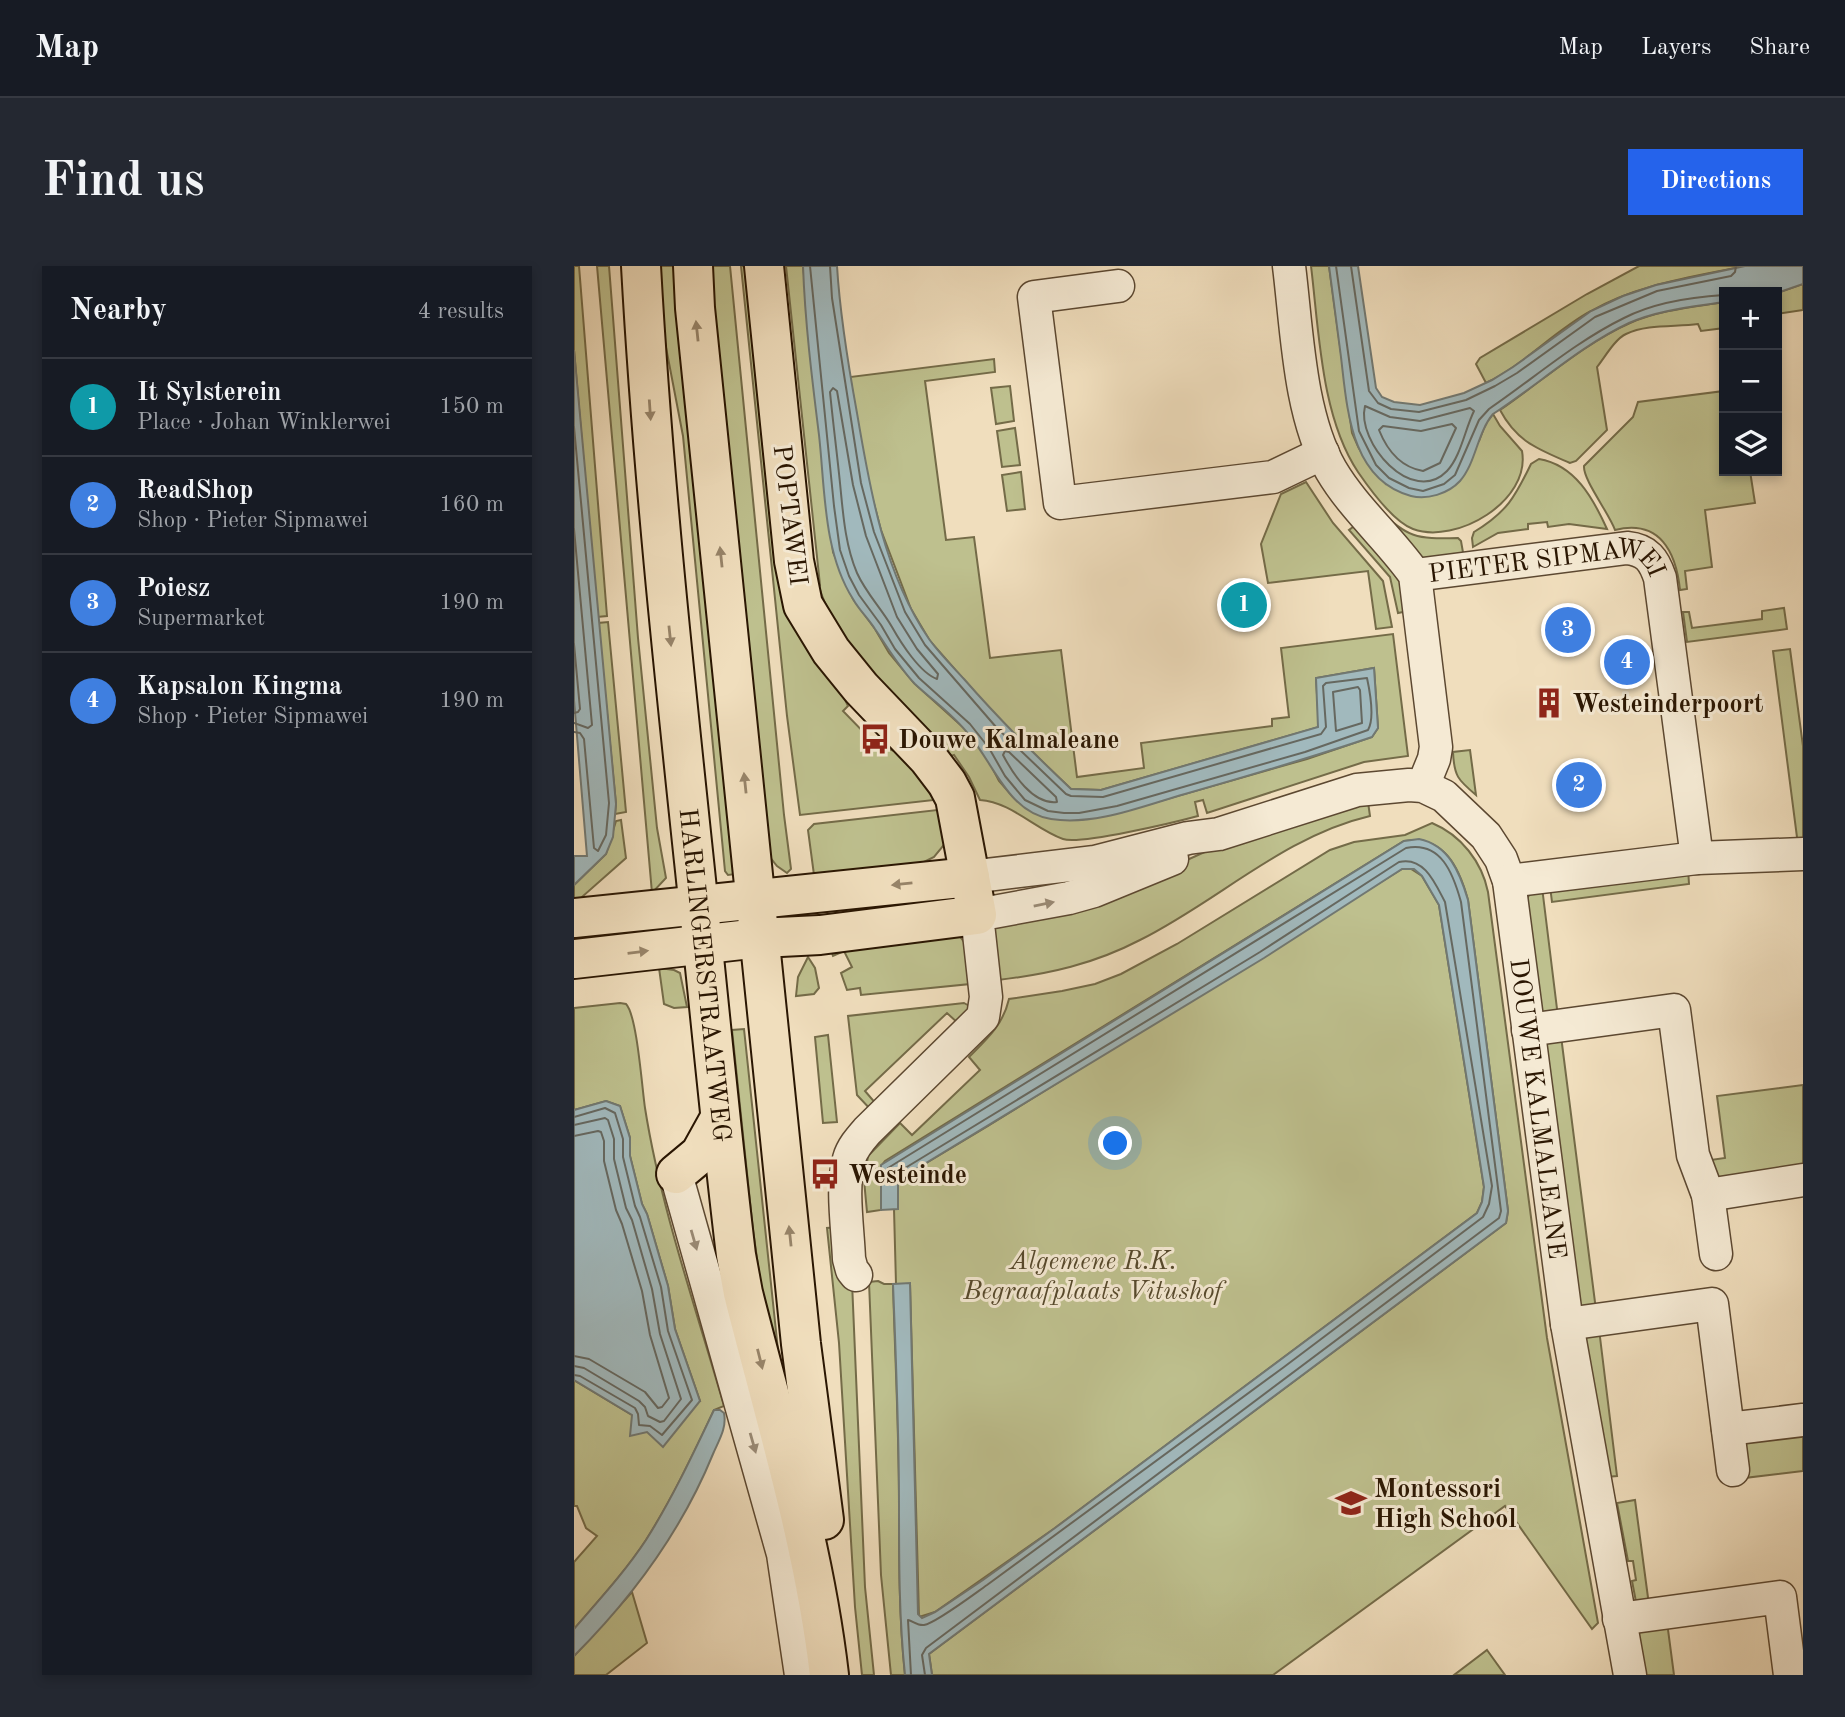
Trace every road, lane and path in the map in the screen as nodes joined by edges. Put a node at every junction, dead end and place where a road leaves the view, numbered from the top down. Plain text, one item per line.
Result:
1 (641, 266) edge
2 (693, 266) edge
3 (764, 266) edge
4 (1289, 266) edge
5 (1118, 286) dead end
6 (1323, 453) junction
7 (1415, 575) junction
8 (1423, 786) junction
9 (690, 830) junction
10 (1219, 834) junction
11 (751, 840) junction
12 (1803, 854) edge
13 (1697, 858) junction
14 (970, 877) junction
15 (1509, 881) junction
16 (813, 894) junction
17 (756, 900) junction
18 (698, 905) junction
19 (637, 911) junction
20 (977, 915) junction
21 (574, 918) edge
22 (820, 935) junction
23 (759, 938) junction
24 (702, 944) junction
25 (574, 958) edge
26 (769, 1030) junction
27 (1528, 1030) junction
28 (720, 1118) junction
29 (676, 1174) joint
30 (1803, 1180) edge
31 (1708, 1195) junction
32 (1716, 1254) dead end
33 (856, 1275) dead end
34 (1567, 1324) junction
35 (1803, 1420) edge
36 (1728, 1429) junction
37 (1733, 1470) dead end
38 (1619, 1619) junction
39 (801, 1675) edge
40 (829, 1675) edge
41 (842, 1675) edge
42 (1630, 1675) edge
43 (1790, 1675) edge

1 -> 9 main road, HARLINGERSTRAATWEG
11 -> 2 main road
3 - 14 main road, POPTAWEI
4 - 6 street
5 - 6 street
6 - 7 street
7 - 8 street
7 - 13 street, PIETER SIPMAWEI
8 - 10 street
8 - 15 street, DOUWE KALMALEANE
9 - 18 main road, HARLINGERSTRAATWEG
9 - 19 main road
10 - 14 street
20 -> 10 street
11 - 16 main road
11 - 17 main road
12 - 13 street
13 - 15 street
14 -> 16 main road
14 - 20 main road, POPTAWEI
15 - 27 street, DOUWE KALMALEANE
16 - 17 main road
17 - 18 main road
17 - 23 main road
18 - 19 main road
18 - 24 main road, HARLINGERSTRAATWEG
19 - 21 main road
20 - 22 main road
20 - 33 street
22 - 23 main road
22 - 26 main road
23 - 24 main road
23 - 26 main road
25 -> 24 main road
24 - 28 main road, HARLINGERSTRAATWEG
41 -> 26 main road
27 - 31 street
27 - 34 street, DOUWE KALMALEANE
28 - 29 main road
28 -> 40 main road, HARLINGERSTRAATWEG
29 -> 39 street
30 - 31 street
31 - 32 street
34 - 36 street
34 - 38 street, DOUWE KALMALEANE
35 - 36 street
36 - 37 street
38 - 42 street, DOUWE KALMALEANE
38 - 43 street

